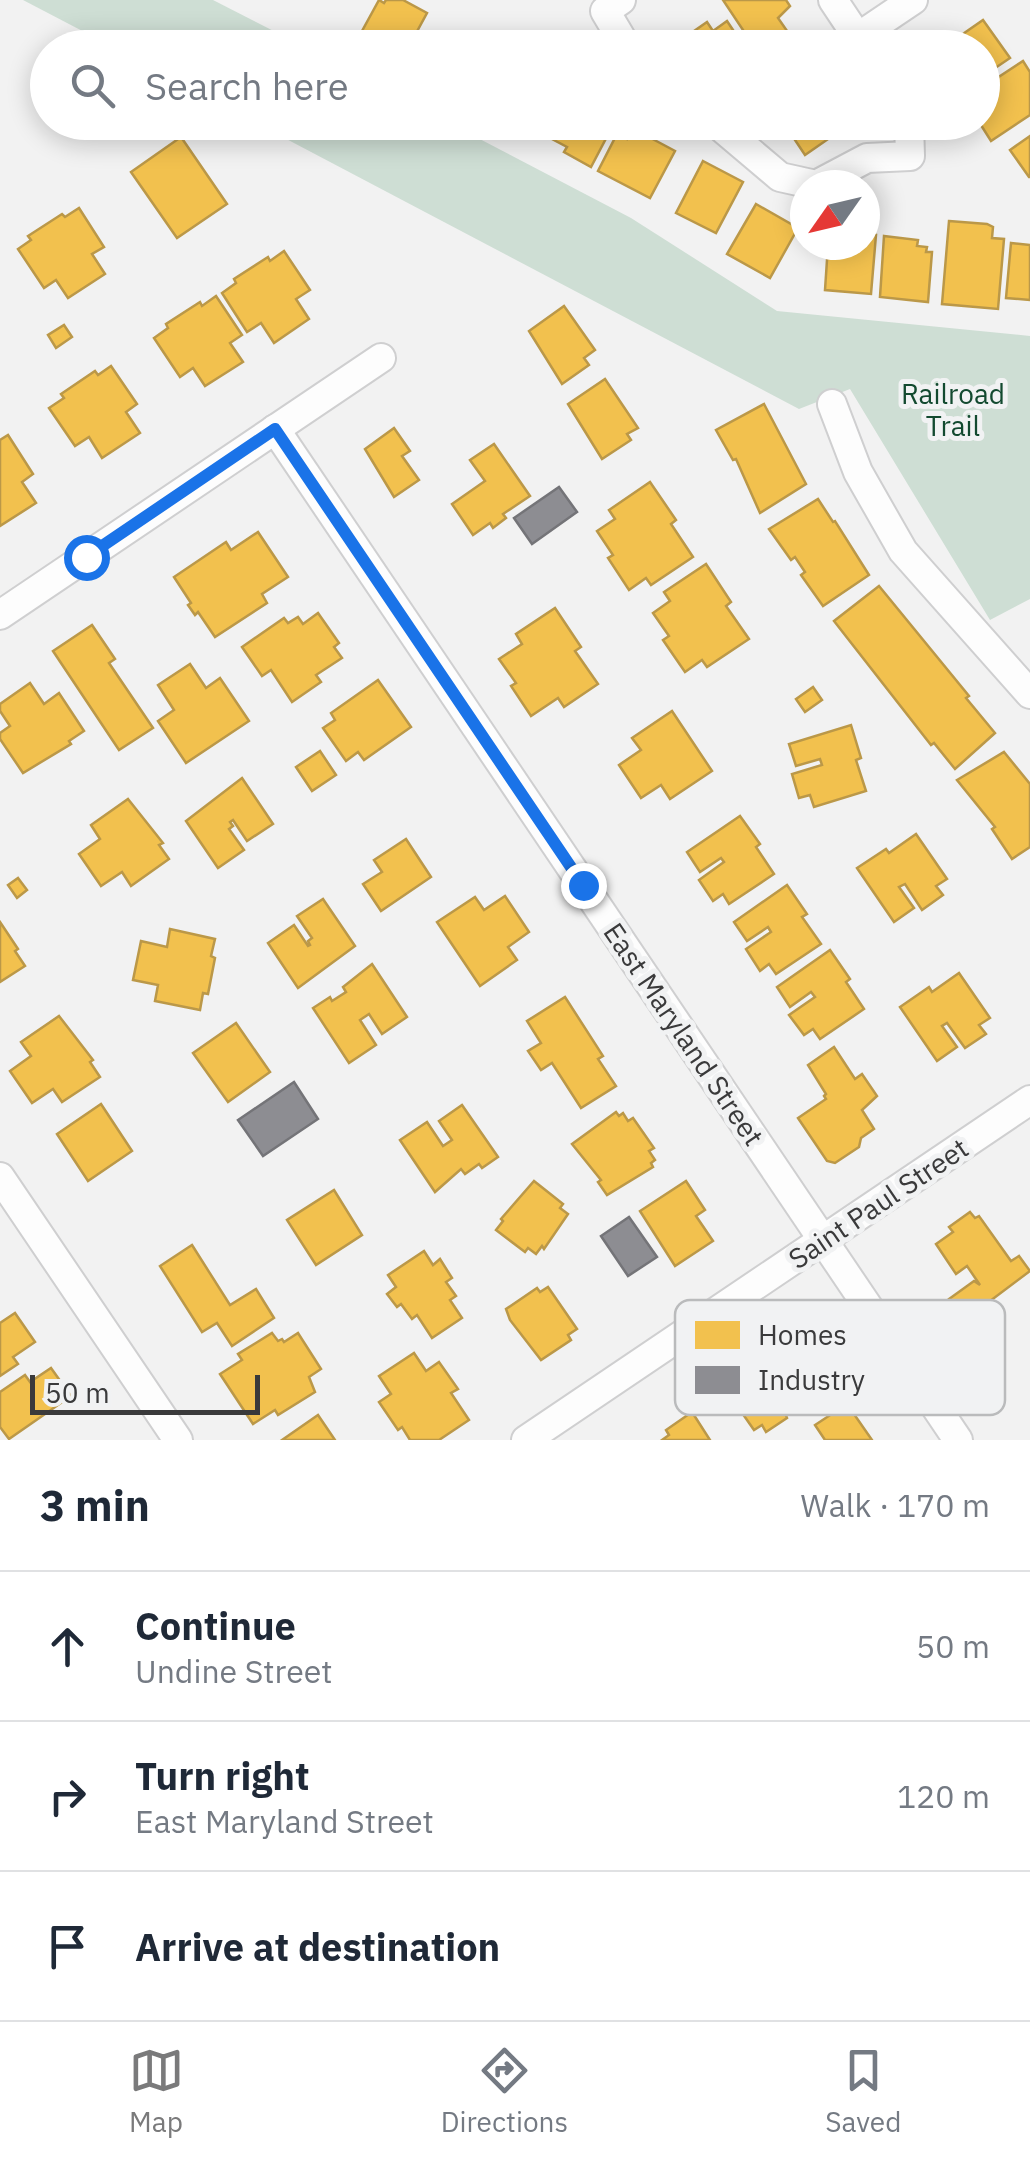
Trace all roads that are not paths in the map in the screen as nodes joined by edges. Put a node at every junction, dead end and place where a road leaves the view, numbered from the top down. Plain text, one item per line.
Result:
1 (833, 0) edge
2 (913, 0) edge
3 (613, 5) edge
4 (622, 30) edge
5 (854, 30) edge
6 (877, 30) edge
7 (736, 140) edge
8 (910, 140) edge
9 (381, 358) dead end
10 (832, 404) dead end
11 (275, 429) junction
12 (0, 616) edge
13 (1030, 694) edge
14 (1030, 1100) edge
15 (0, 1177) edge
16 (822, 1240) junction
17 (733, 1300) edge
18 (863, 1300) edge
19 (675, 1339) edge
20 (941, 1415) edge
21 (178, 1440) edge
22 (526, 1440) edge
23 (958, 1440) edge

1 - 5 street
2 - 6 street
3 - 4 street
7 - 8 street
9 - 11 street
10 - 13 street
11 - 12 street
11 - 16 street, East Maryland Street
14 - 16 street, Saint Paul Street
15 - 21 street
16 - 17 street, Saint Paul Street
16 - 18 street, East Maryland Street
19 - 22 street, Saint Paul Street
20 - 23 street, East Maryland Street

